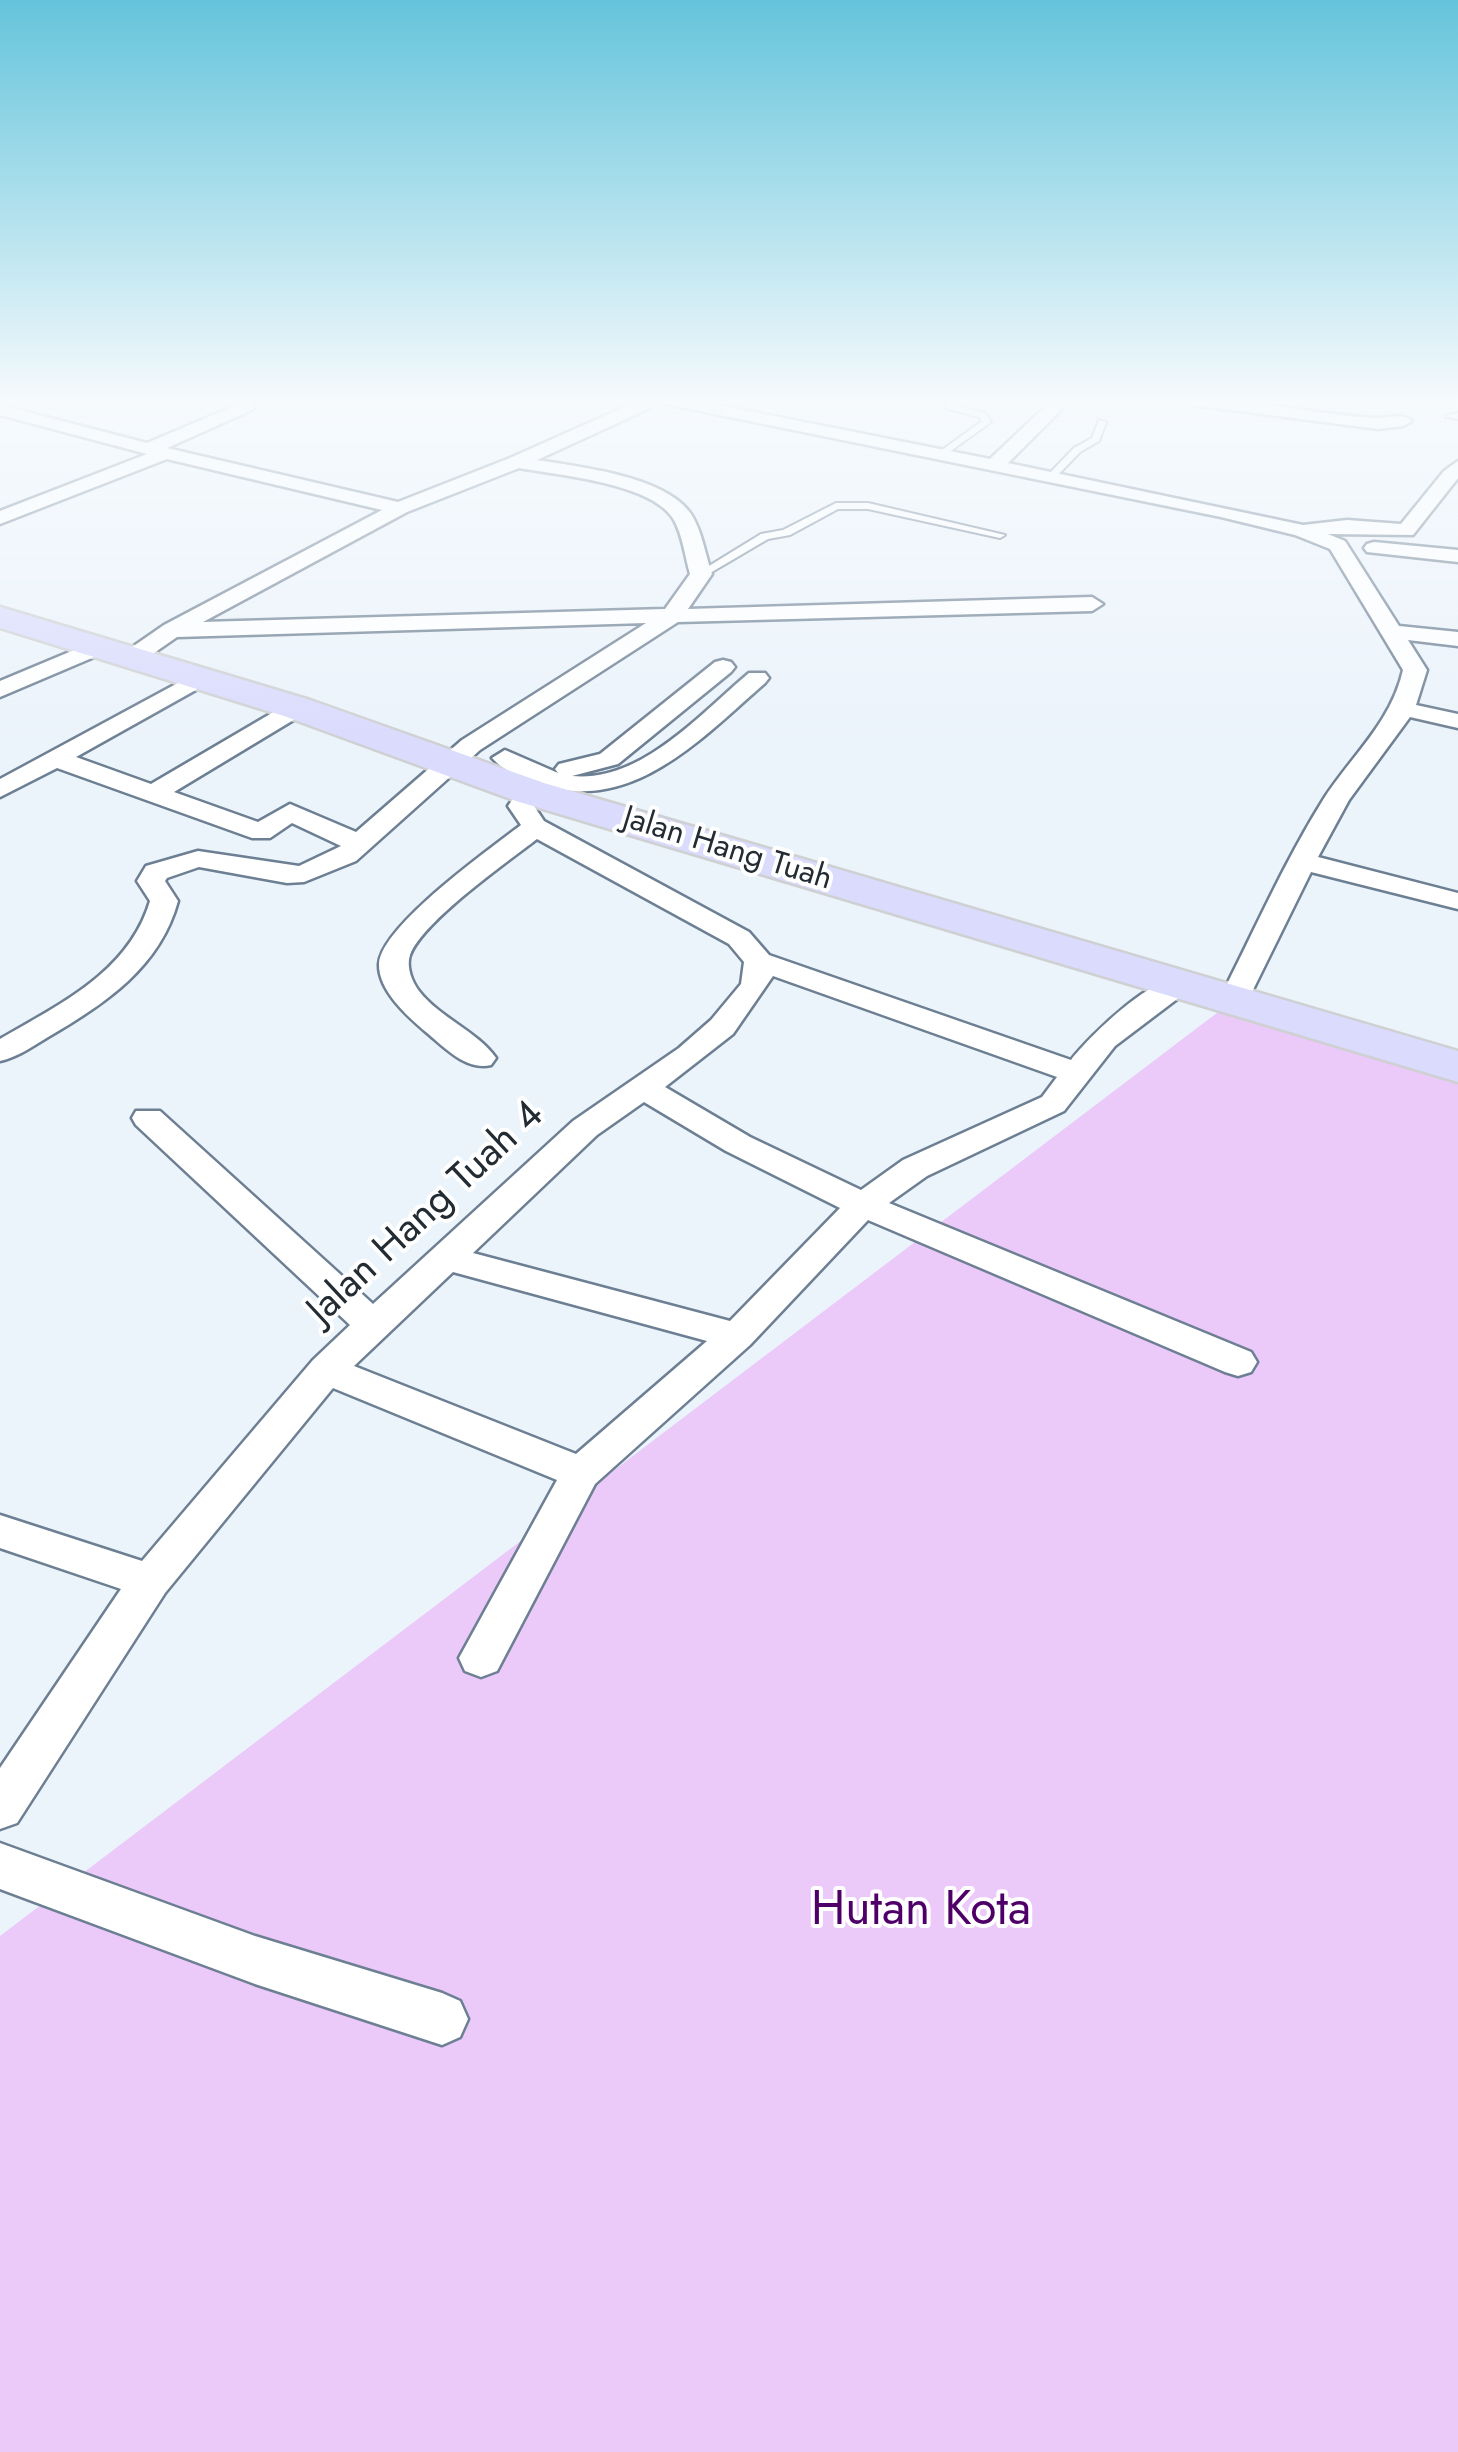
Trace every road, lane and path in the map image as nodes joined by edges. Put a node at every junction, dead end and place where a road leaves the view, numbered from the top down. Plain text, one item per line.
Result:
1 (388, 514) edge
2 (680, 514) edge
3 (820, 514) edge
4 (906, 514) edge
5 (1225, 514) edge
6 (1421, 514) edge
7 (1302, 531) junction
8 (1000, 535) dead end
9 (1338, 545) junction
10 (1458, 556) edge
11 (701, 574) junction
12 (1092, 604) dead end
13 (672, 616) junction
14 (0, 618) edge
15 (172, 630) junction
16 (1394, 632) junction
17 (1458, 638) edge
18 (116, 652) junction
19 (723, 667) dead end
20 (202, 677) junction
21 (757, 678) dead end
22 (0, 690) edge
23 (298, 708) junction
24 (1404, 710) junction
25 (1458, 721) edge
26 (459, 754) junction
27 (54, 758) junction
28 (0, 789) edge
29 (523, 792) junction
30 (152, 794) junction
31 (359, 844) junction
32 (1305, 862) junction
33 (1458, 901) edge
34 (759, 960) junction
35 (1178, 984) junction
36 (1234, 1000) junction
37 (0, 1052) edge
38 (480, 1058) dead end
39 (1458, 1068) edge
40 (1077, 1072) junction
41 (642, 1086) junction
42 (148, 1118) dead end
43 (863, 1205) junction
44 (449, 1259) junction
45 (374, 1326) junction
46 (737, 1336) junction
47 (1238, 1362) dead end
48 (326, 1370) junction
49 (581, 1473) junction
50 (0, 1531) edge
51 (150, 1581) junction
52 (481, 1658) dead end
53 (0, 1808) edge
54 (0, 1866) edge
55 (442, 2019) dead end

1 - 15 street
2 - 11 street
3 - 11 lane
4 - 8 lane
5 - 7 street
6 - 7 street
7 - 9 street
9 - 10 street
9 - 16 street
11 - 13 street
12 - 13 street
13 - 15 street
13 - 26 street
14 - 18 main road, Jalan Hang Tuah
15 - 18 street
16 - 17 street
16 - 24 street
18 - 20 main road, Jalan Hang Tuah
18 - 22 street
19 - 29 street
20 - 23 main road, Jalan Hang Tuah
20 - 27 street
21 - 29 street
23 - 26 main road, Jalan Hang Tuah
23 - 30 street
24 - 25 street
24 - 32 street
26 - 29 main road, Jalan Hang Tuah
26 - 31 street
27 - 28 street
27 - 30 street
29 - 34 street
29 - 35 main road, Jalan Hang Tuah
29 - 38 street
30 - 31 street
31 - 37 street
32 - 33 street
32 - 36 street
34 - 40 street
34 - 41 street, Jalan Hang Tuah 4
35 - 36 main road, Jalan Hang Tuah
35 - 40 street
36 - 39 main road, Jalan Hang Tuah
40 - 43 street
41 - 43 street
41 - 44 street, Jalan Hang Tuah 4
42 - 45 street
43 - 46 street
43 - 47 street
44 - 45 street, Jalan Hang Tuah 4
44 - 46 street
45 - 48 street, Jalan Hang Tuah 4
46 - 49 street
48 - 49 street
48 - 51 street, Jalan Hang Tuah 4
49 - 52 street
50 - 51 street
51 - 53 street, Jalan Hang Tuah 4
54 - 55 street

